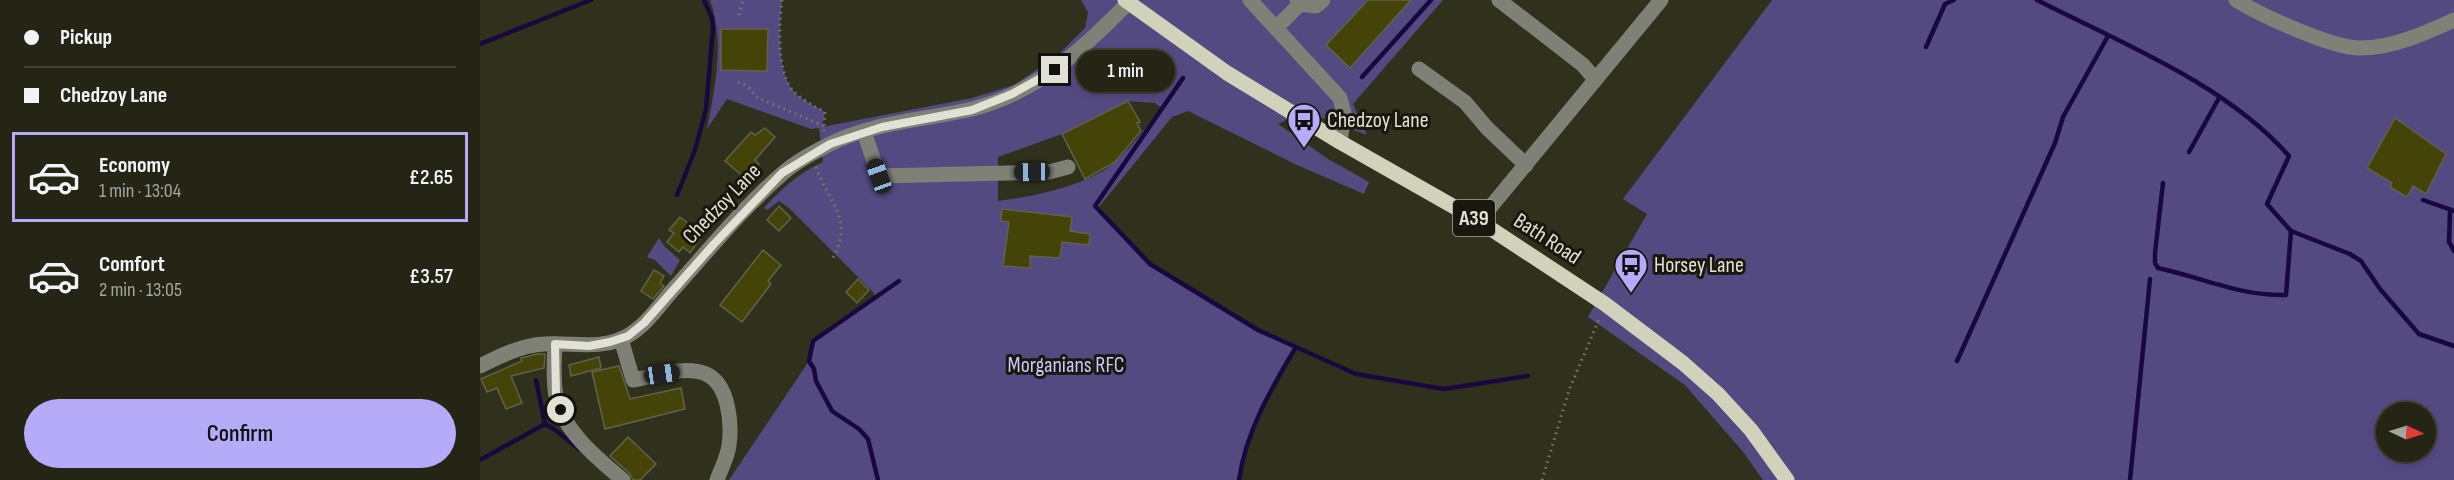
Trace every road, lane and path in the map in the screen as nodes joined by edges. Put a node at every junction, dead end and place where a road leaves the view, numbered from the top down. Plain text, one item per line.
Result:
1 (743, 0) edge
2 (782, 0) edge
3 (1250, 0) edge
4 (1323, 0) edge
5 (1499, 0) edge
6 (1661, 0) edge
7 (2236, 0) edge
8 (1127, 1) edge
9 (1298, 2) edge
10 (739, 15) dead end
11 (2454, 20) edge
12 (1276, 27) junction
13 (1419, 69) dead end
14 (1595, 79) junction
15 (738, 82) dead end
16 (824, 126) junction
17 (864, 132) junction
18 (1340, 142) junction
19 (830, 144) junction
20 (813, 154) junction
21 (1526, 165) junction
22 (1068, 167) dead end
23 (1479, 221) junction
24 (831, 261) dead end
25 (1605, 304) junction
26 (621, 339) junction
27 (555, 344) junction
28 (480, 366) edge
29 (623, 480) edge
30 (717, 480) edge
31 (1542, 480) edge
32 (1787, 480) edge

1 - 10 path
2 - 16 path
3 - 12 street
4 - 9 street
5 - 14 street
6 - 14 street
7 - 11 street
8 - 17 street, Chedzoy Lane
8 - 18 main road, Bath Road / A39
9 - 12 street
12 - 18 street
13 - 21 street
14 - 21 street
15 - 16 path
16 - 19 path
17 - 19 street, Chedzoy Lane
17 - 22 street
18 - 23 main road, Bath Road / A39
19 - 20 street, Chedzoy Lane
20 - 24 path
20 - 26 street, Chedzoy Lane
21 - 23 street
23 - 25 main road, Bath Road / A39
25 - 31 path
25 - 32 main road, Bath Road / A39
26 - 27 street, Chedzoy Lane
26 - 30 street
27 - 28 street, Chedzoy Lane
27 - 29 street

